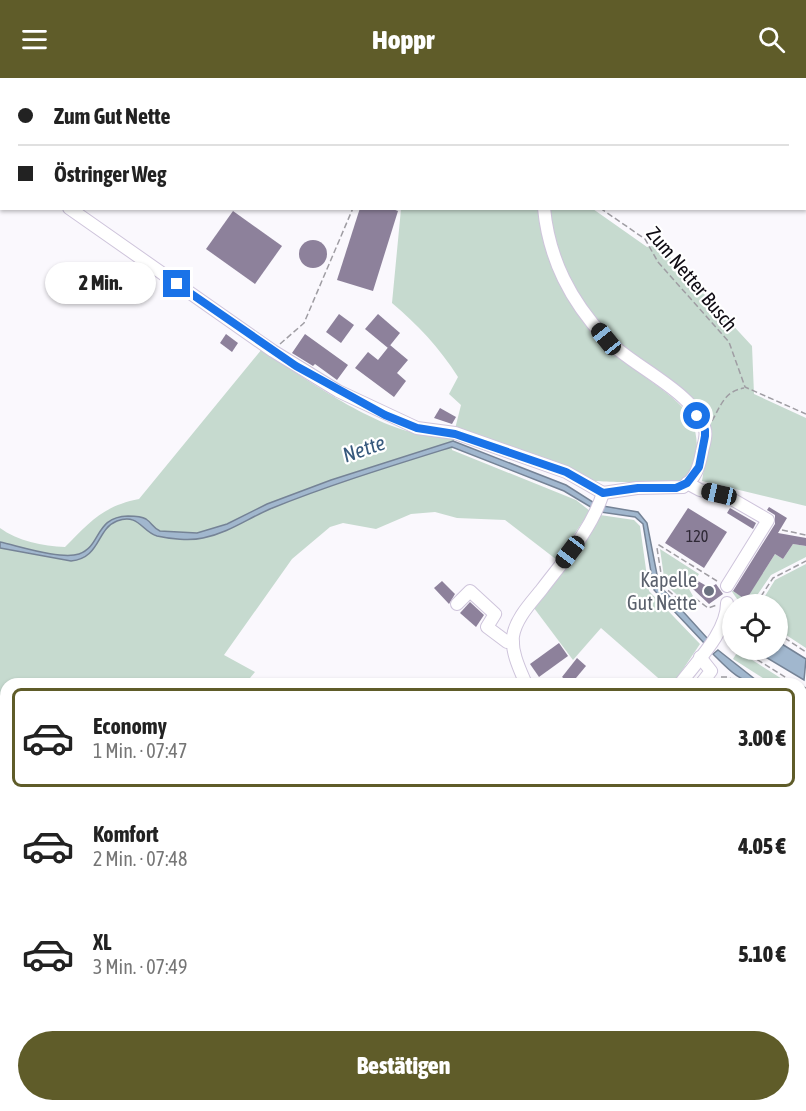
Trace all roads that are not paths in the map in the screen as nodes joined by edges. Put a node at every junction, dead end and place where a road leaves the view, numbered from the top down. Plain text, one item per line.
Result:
1 (72, 210) edge
2 (544, 210) edge
3 (687, 483) junction
4 (602, 496) junction
5 (727, 586) road end
6 (458, 604) dead end
7 (722, 623) edge
8 (513, 642) junction
9 (701, 655) junction
10 (524, 678) edge
11 (684, 678) edge
12 (705, 678) edge

1 - 4 street
2 - 3 street
3 - 4 street
3 - 5 street
4 - 8 street
6 - 8 street
7 - 9 street
8 - 10 street
9 - 11 street
9 - 12 street

